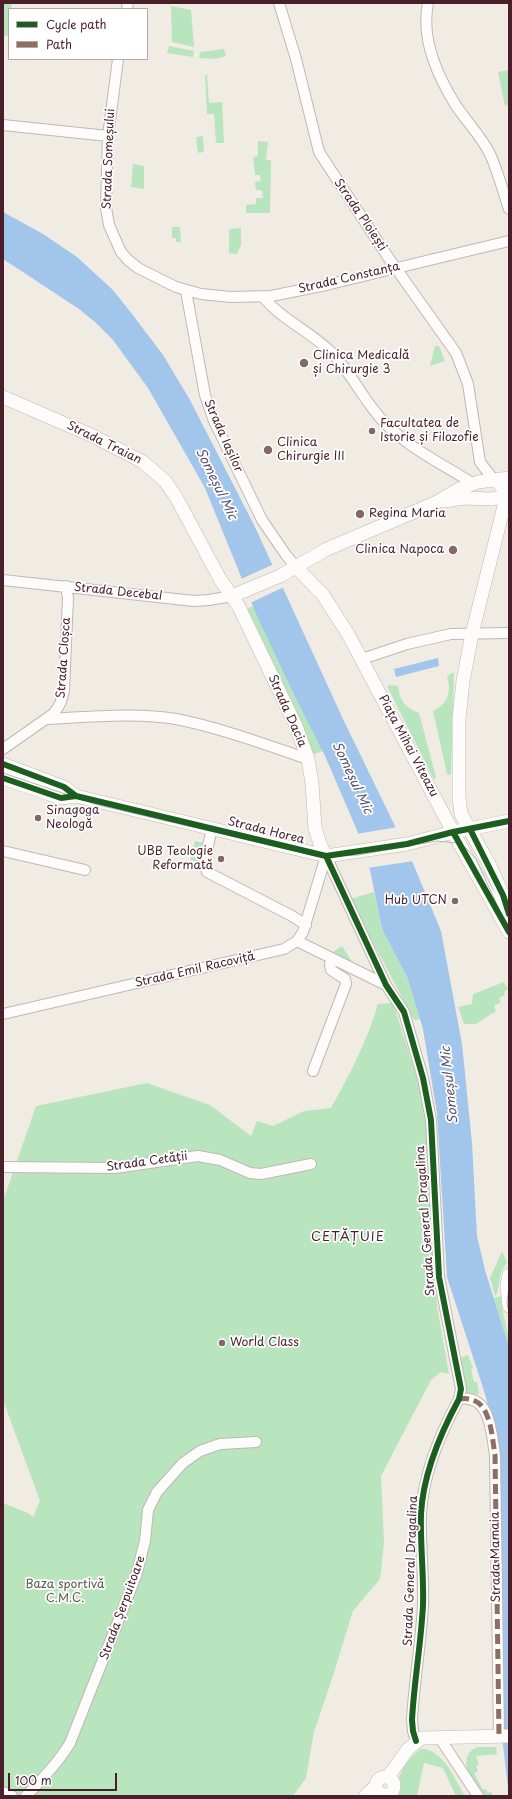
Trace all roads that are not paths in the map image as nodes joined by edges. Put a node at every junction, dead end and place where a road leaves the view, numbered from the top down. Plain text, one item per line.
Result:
1 (279, 3) edge
2 (428, 3) edge
3 (118, 60) edge
4 (3, 125) edge
5 (108, 136) junction
6 (509, 209) edge
7 (509, 241) edge
8 (396, 267) junction
9 (186, 291) junction
10 (263, 297) junction
11 (3, 397) edge
12 (499, 479) edge
13 (472, 484) junction
14 (507, 492) edge
15 (435, 503) junction
16 (296, 567) junction
17 (3, 580) edge
18 (66, 586) junction
19 (238, 594) junction
20 (509, 633) edge
21 (472, 634) junction
22 (362, 659) junction
23 (47, 719) junction
24 (3, 748) edge
25 (308, 759) junction
26 (4, 763) edge
27 (4, 782) edge
28 (76, 796) junction
29 (509, 821) edge
30 (212, 829) junction
31 (470, 829) junction
32 (453, 832) junction
33 (3, 851) edge
34 (326, 856) junction
35 (85, 870) dead end
36 (340, 888) junction
37 (316, 889) junction
38 (509, 914) edge
39 (306, 925) junction
40 (509, 932) edge
41 (297, 941) junction
42 (333, 960) junction
43 (386, 984) junction
44 (3, 1014) edge
45 (313, 1071) dead end
46 (311, 1164) dead end
47 (3, 1167) edge
48 (509, 1275) edge
49 (508, 1303) edge
50 (459, 1399) junction
51 (256, 1442) dead end
52 (504, 1736) edge
53 (439, 1737) junction
54 (416, 1741) junction
55 (388, 1777) junction
56 (376, 1786) junction
57 (3, 1792) edge
58 (391, 1794) edge
59 (12, 1796) edge
60 (26, 1796) edge
61 (365, 1796) edge
62 (478, 1796) edge

1 - 8 street, Strada Ploiești
2 - 6 street
3 - 5 street, Strada Someșului
4 - 5 street
5 - 9 street, Strada Someșului
7 - 8 street, Strada Constanța
8 - 10 street, Strada Constanța
8 - 12 street, Strada Ploiești
9 - 10 street, Strada Constanța
9 - 16 street, Strada Iașilor
10 - 13 street
11 - 19 main road, Strada Traian
12 - 13 main road
12 - 14 main road
13 - 15 main road
14 - 15 main road
14 - 21 main road, Piața Mihai Viteazu
15 - 16 main road
16 - 19 main road
16 - 22 main road, Piața Mihai Viteazu
17 - 18 street, Strada Decebal
18 - 19 street, Strada Decebal
18 - 23 street, Strada Cloșca
19 - 25 main road, Strada Dacia
20 - 21 street
21 - 22 street
21 - 31 main road, Piața Mihai Viteazu
22 - 32 main road, Piața Mihai Viteazu
23 - 24 street, Strada Cloșca
23 - 25 street
25 - 34 main road, Strada Dacia
26 - 27 street
26 - 28 main road, Strada Horea
27 - 28 main road, Strada Horea
28 - 30 main road, Strada Horea
29 - 31 main road, Strada Horea
30 - 34 main road, Strada Horea
30 - 39 street
31 - 32 main road, Strada Horea
31 - 38 main road, Piața Mihai Viteazu
32 - 34 main road, Strada Horea
32 - 40 main road, Piața Mihai Viteazu
33 - 35 street
34 - 36 street, Strada General Dragalina
34 - 37 street
36 - 37 street
36 - 43 street, Strada General Dragalina
37 - 39 street
39 - 41 street
41 - 42 street
41 - 44 street, Strada Emil Racoviță
42 - 43 street
42 - 45 street
43 - 50 street, Strada General Dragalina
46 - 47 street, Strada Cetății
48 - 49 main road
50 - 52 street, Strada Mamaia
50 - 54 street, Strada General Dragalina
51 - 60 street, Strada Șerpuitoare
52 - 53 main road
53 - 54 main road
53 - 62 street
54 - 55 main road
55 - 56 main road
55 - 58 main road
56 - 58 main road
56 - 61 main road
57 - 59 street

